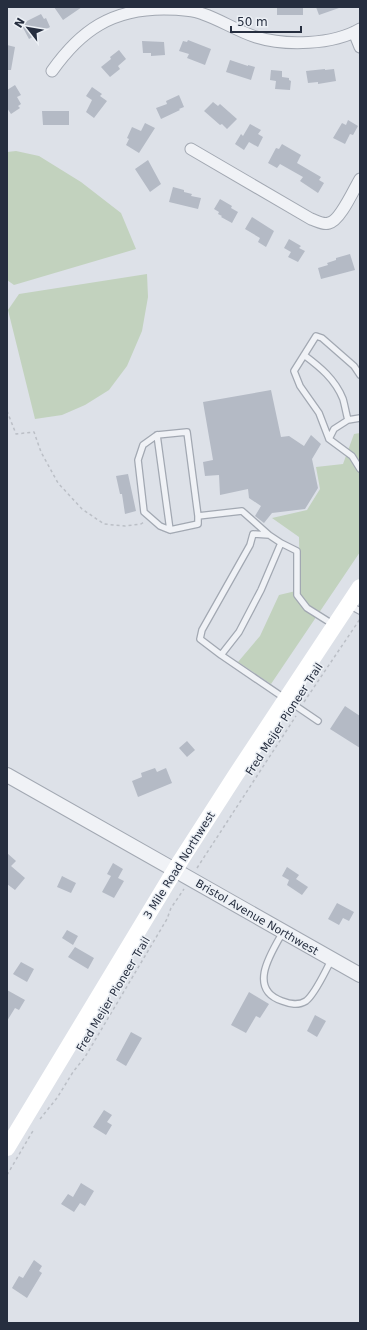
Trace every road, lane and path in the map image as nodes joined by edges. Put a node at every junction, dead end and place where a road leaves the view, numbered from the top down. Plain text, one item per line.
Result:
1 (203, 10) edge
2 (357, 31) edge
3 (360, 46) edge
4 (52, 72) dead end
5 (191, 149) dead end
6 (360, 179) edge
7 (304, 355) junction
8 (360, 375) edge
9 (7, 411) edge
10 (360, 418) edge
11 (348, 420) junction
12 (157, 435) junction
13 (329, 438) junction
14 (360, 469) edge
15 (198, 516) junction
16 (150, 518) junction
17 (170, 530) junction
18 (269, 535) junction
19 (281, 543) junction
20 (360, 588) edge
21 (354, 608) edge
22 (360, 619) edge
23 (334, 625) junction
24 (221, 655) junction
25 (286, 699) junction
26 (300, 708) junction
27 (318, 721) dead end
28 (7, 775) edge
29 (175, 871) junction
30 (190, 879) junction
31 (283, 932) junction
32 (332, 959) junction
33 (358, 971) edge
34 (40, 1120) dead end
35 (36, 1127) dead end
36 (7, 1148) edge
37 (7, 1175) edge

1 - 2 street
1 - 4 street
2 - 3 street
5 - 6 street
7 - 8 lane
7 - 11 lane
7 - 13 lane
9 - 16 path
10 - 11 lane
11 - 13 lane
12 - 15 lane
12 - 16 lane
12 - 17 lane
13 - 14 lane
15 - 17 lane
15 - 18 lane
16 - 17 lane
18 - 19 lane
18 - 24 lane
19 - 23 lane
19 - 24 lane
20 - 21 main road, 3 Mile Road Northwest
21 - 23 main road, 3 Mile Road Northwest
22 - 26 path, Fred Meijer Pioneer Trail
23 - 25 main road, 3 Mile Road Northwest
24 - 25 lane
25 - 26 lane
25 - 29 main road, 3 Mile Road Northwest
26 - 27 lane
26 - 30 path, Fred Meijer Pioneer Trail
28 - 29 street, Bristol Avenue Northwest
29 - 30 street, Bristol Avenue Northwest
29 - 36 main road, 3 Mile Road Northwest
30 - 31 street, Bristol Avenue Northwest
30 - 34 path, Fred Meijer Pioneer Trail
31 - 32 street, Bristol Avenue Northwest
31 - 32 lane
32 - 33 street, Bristol Avenue Northwest
35 - 37 path

